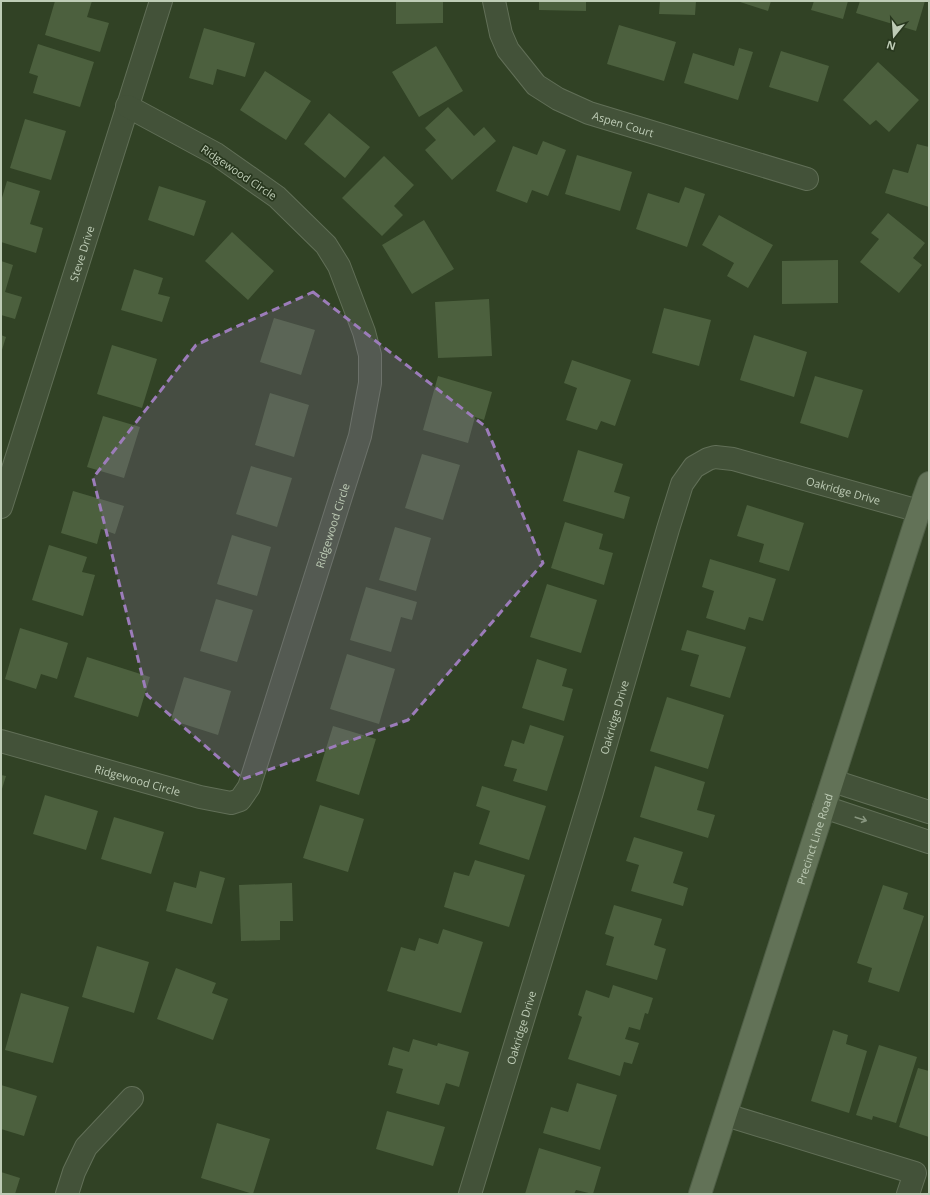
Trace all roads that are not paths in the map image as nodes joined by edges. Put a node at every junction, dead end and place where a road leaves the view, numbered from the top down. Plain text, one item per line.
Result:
1 (161, 1) edge
2 (494, 1) edge
3 (127, 106) junction
4 (807, 179) dead end
5 (929, 483) edge
6 (1, 507) edge
7 (919, 511) junction
8 (1, 741) edge
9 (832, 781) junction
10 (824, 807) junction
11 (929, 812) edge
12 (929, 842) edge
13 (132, 1098) dead end
14 (726, 1115) junction
15 (922, 1175) edge
16 (67, 1194) edge
17 (470, 1194) edge
18 (700, 1194) edge
19 (908, 1194) edge

1 - 3 street, Steve Drive
2 - 4 street, Aspen Court
3 - 6 street, Steve Drive
3 - 8 street, Ridgewood Circle
5 - 7 main road, Precinct Line Road
7 - 9 main road, Precinct Line Road
7 - 17 street, Oakridge Drive
9 - 10 main road, Precinct Line Road
9 - 11 street
10 -> 12 street
10 - 14 main road, Precinct Line Road
13 - 16 street
14 - 15 street
14 - 18 main road, Precinct Line Road
15 - 19 street

